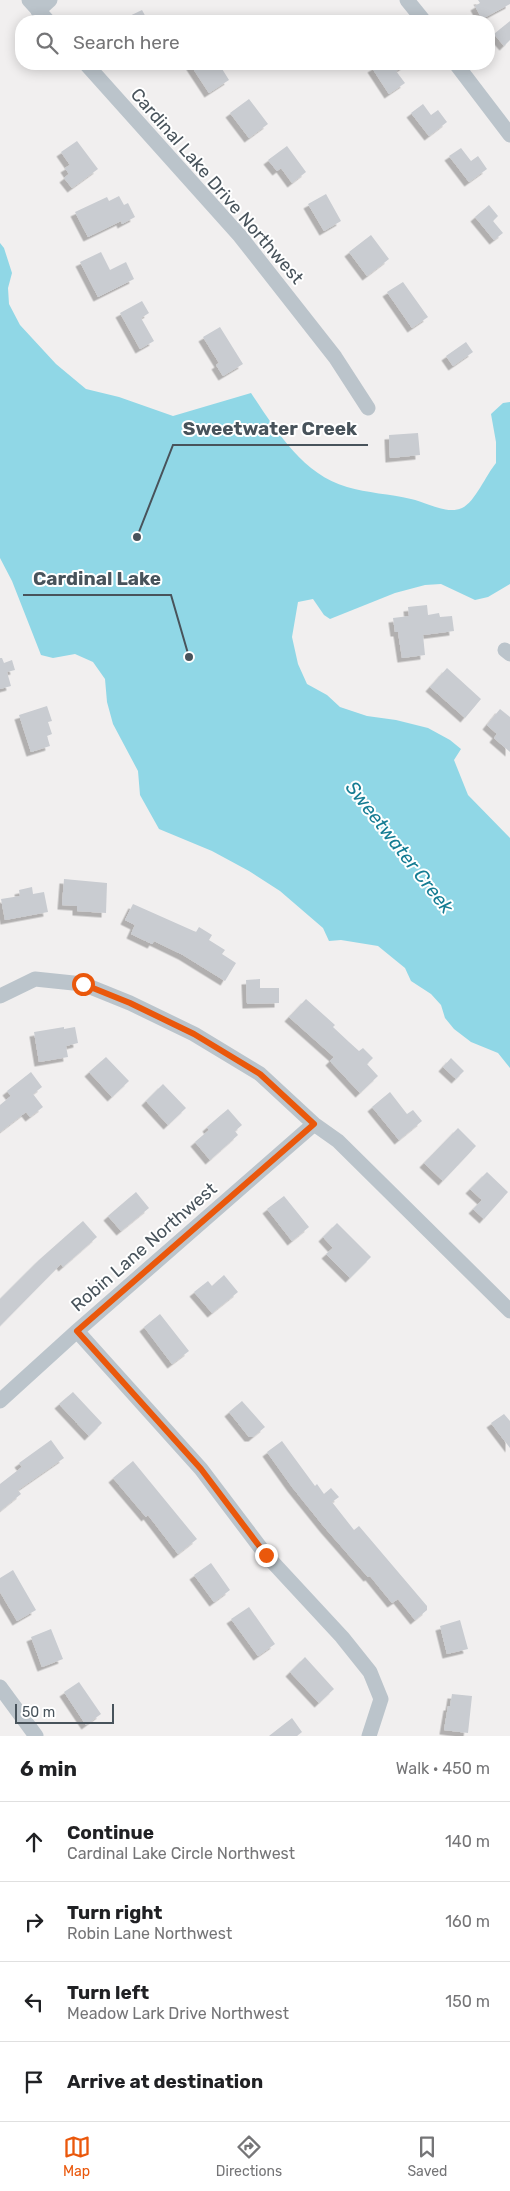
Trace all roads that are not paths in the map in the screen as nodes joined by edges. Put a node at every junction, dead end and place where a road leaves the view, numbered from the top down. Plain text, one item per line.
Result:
1 (50, 0) edge
2 (407, 0) edge
3 (38, 11) edge
4 (419, 15) edge
5 (91, 70) edge
6 (461, 70) edge
7 (510, 135) edge
8 (368, 408) dead end
9 (0, 996) edge
10 (314, 1124) junction
11 (510, 1311) edge
12 (77, 1331) junction
13 (0, 1401) edge
14 (0, 1687) edge
15 (36, 1736) edge
16 (369, 1736) edge

1 - 3 street
2 - 4 street
5 - 8 street, Cardinal Lake Drive Northwest
6 - 7 street
9 - 10 street
10 - 11 street
10 - 12 street, Robin Lane Northwest
12 - 13 street, Robin Lane Northwest
12 - 16 street
14 - 15 street

